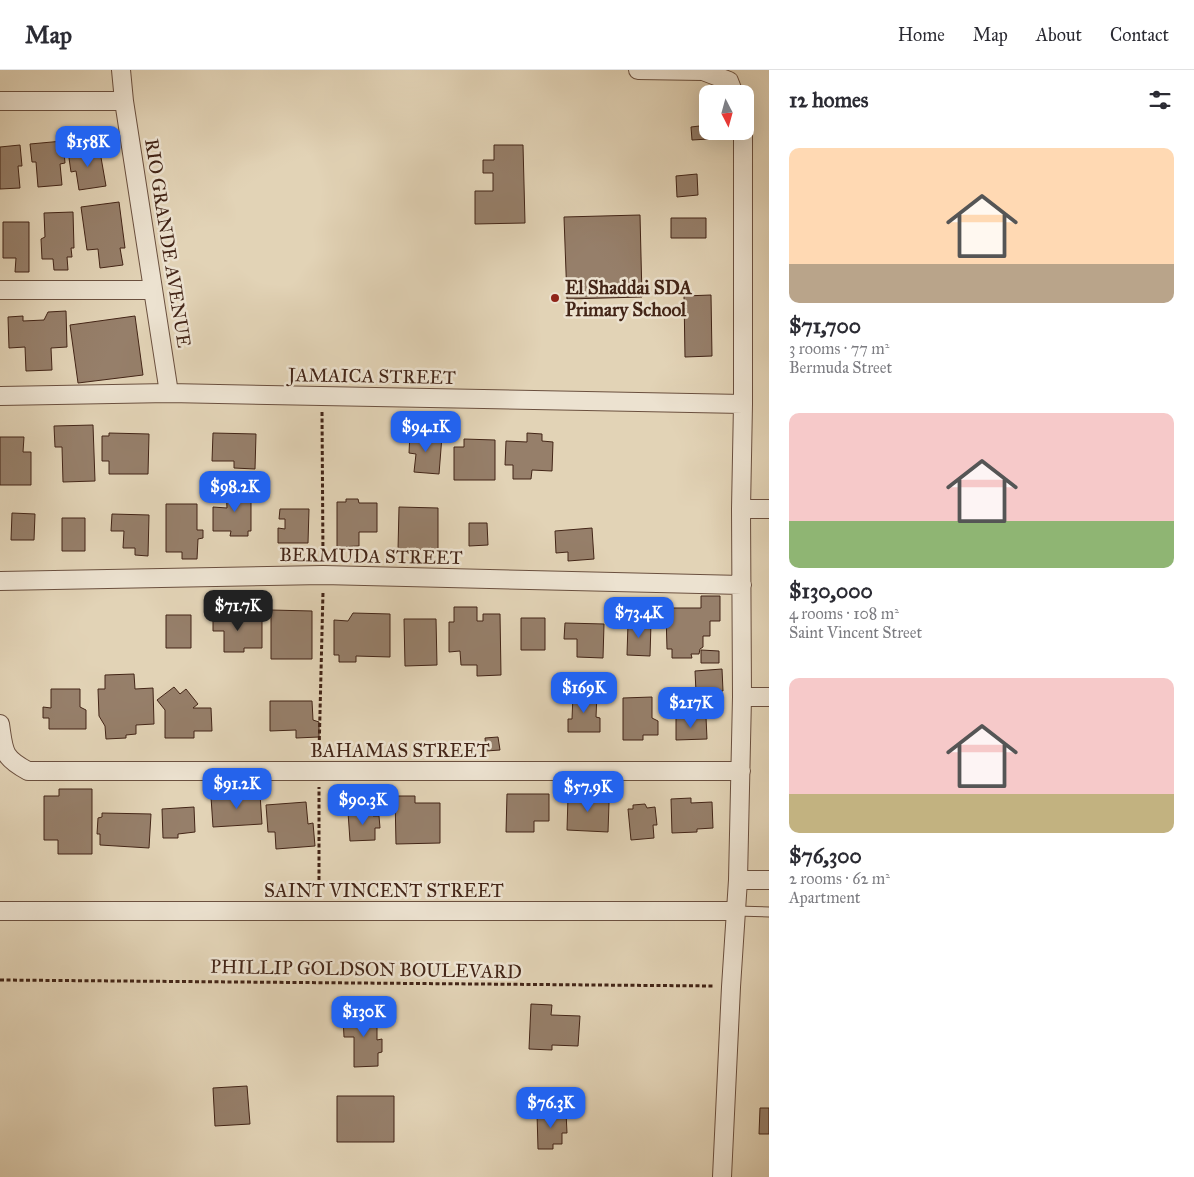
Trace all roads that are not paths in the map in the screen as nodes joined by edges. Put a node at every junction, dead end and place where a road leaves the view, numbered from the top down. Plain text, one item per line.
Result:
1 (121, 70) edge
2 (638, 70) edge
3 (728, 85) edge
4 (0, 101) edge
5 (124, 101) junction
6 (743, 140) edge
7 (0, 290) edge
8 (153, 290) junction
9 (169, 393) junction
10 (0, 396) edge
11 (743, 404) junction
12 (741, 509) junction
13 (769, 509) edge
14 (0, 581) edge
15 (742, 585) junction
16 (742, 697) junction
17 (769, 697) edge
18 (0, 724) edge
19 (741, 771) junction
20 (738, 880) junction
21 (769, 880) edge
22 (0, 911) edge
23 (736, 911) junction
24 (769, 912) edge
25 (722, 1177) edge

1 - 5 street, RIO GRANDE AVENUE
2 - 3 street
4 - 5 street
5 - 8 street, RIO GRANDE AVENUE
6 - 11 street
7 - 8 street
8 - 9 street, RIO GRANDE AVENUE
9 - 10 street, JAMAICA STREET
9 - 11 street, JAMAICA STREET
11 - 12 street
12 - 13 street
12 - 15 street
14 - 15 street, BERMUDA STREET
15 - 16 street
16 - 17 street
16 - 19 street
18 - 19 street, BAHAMAS STREET
19 - 20 street
20 - 21 street
20 - 23 street
22 - 23 street, SAINT VINCENT STREET
23 - 24 lane, SAINT VINCENT STREET
23 - 25 street

